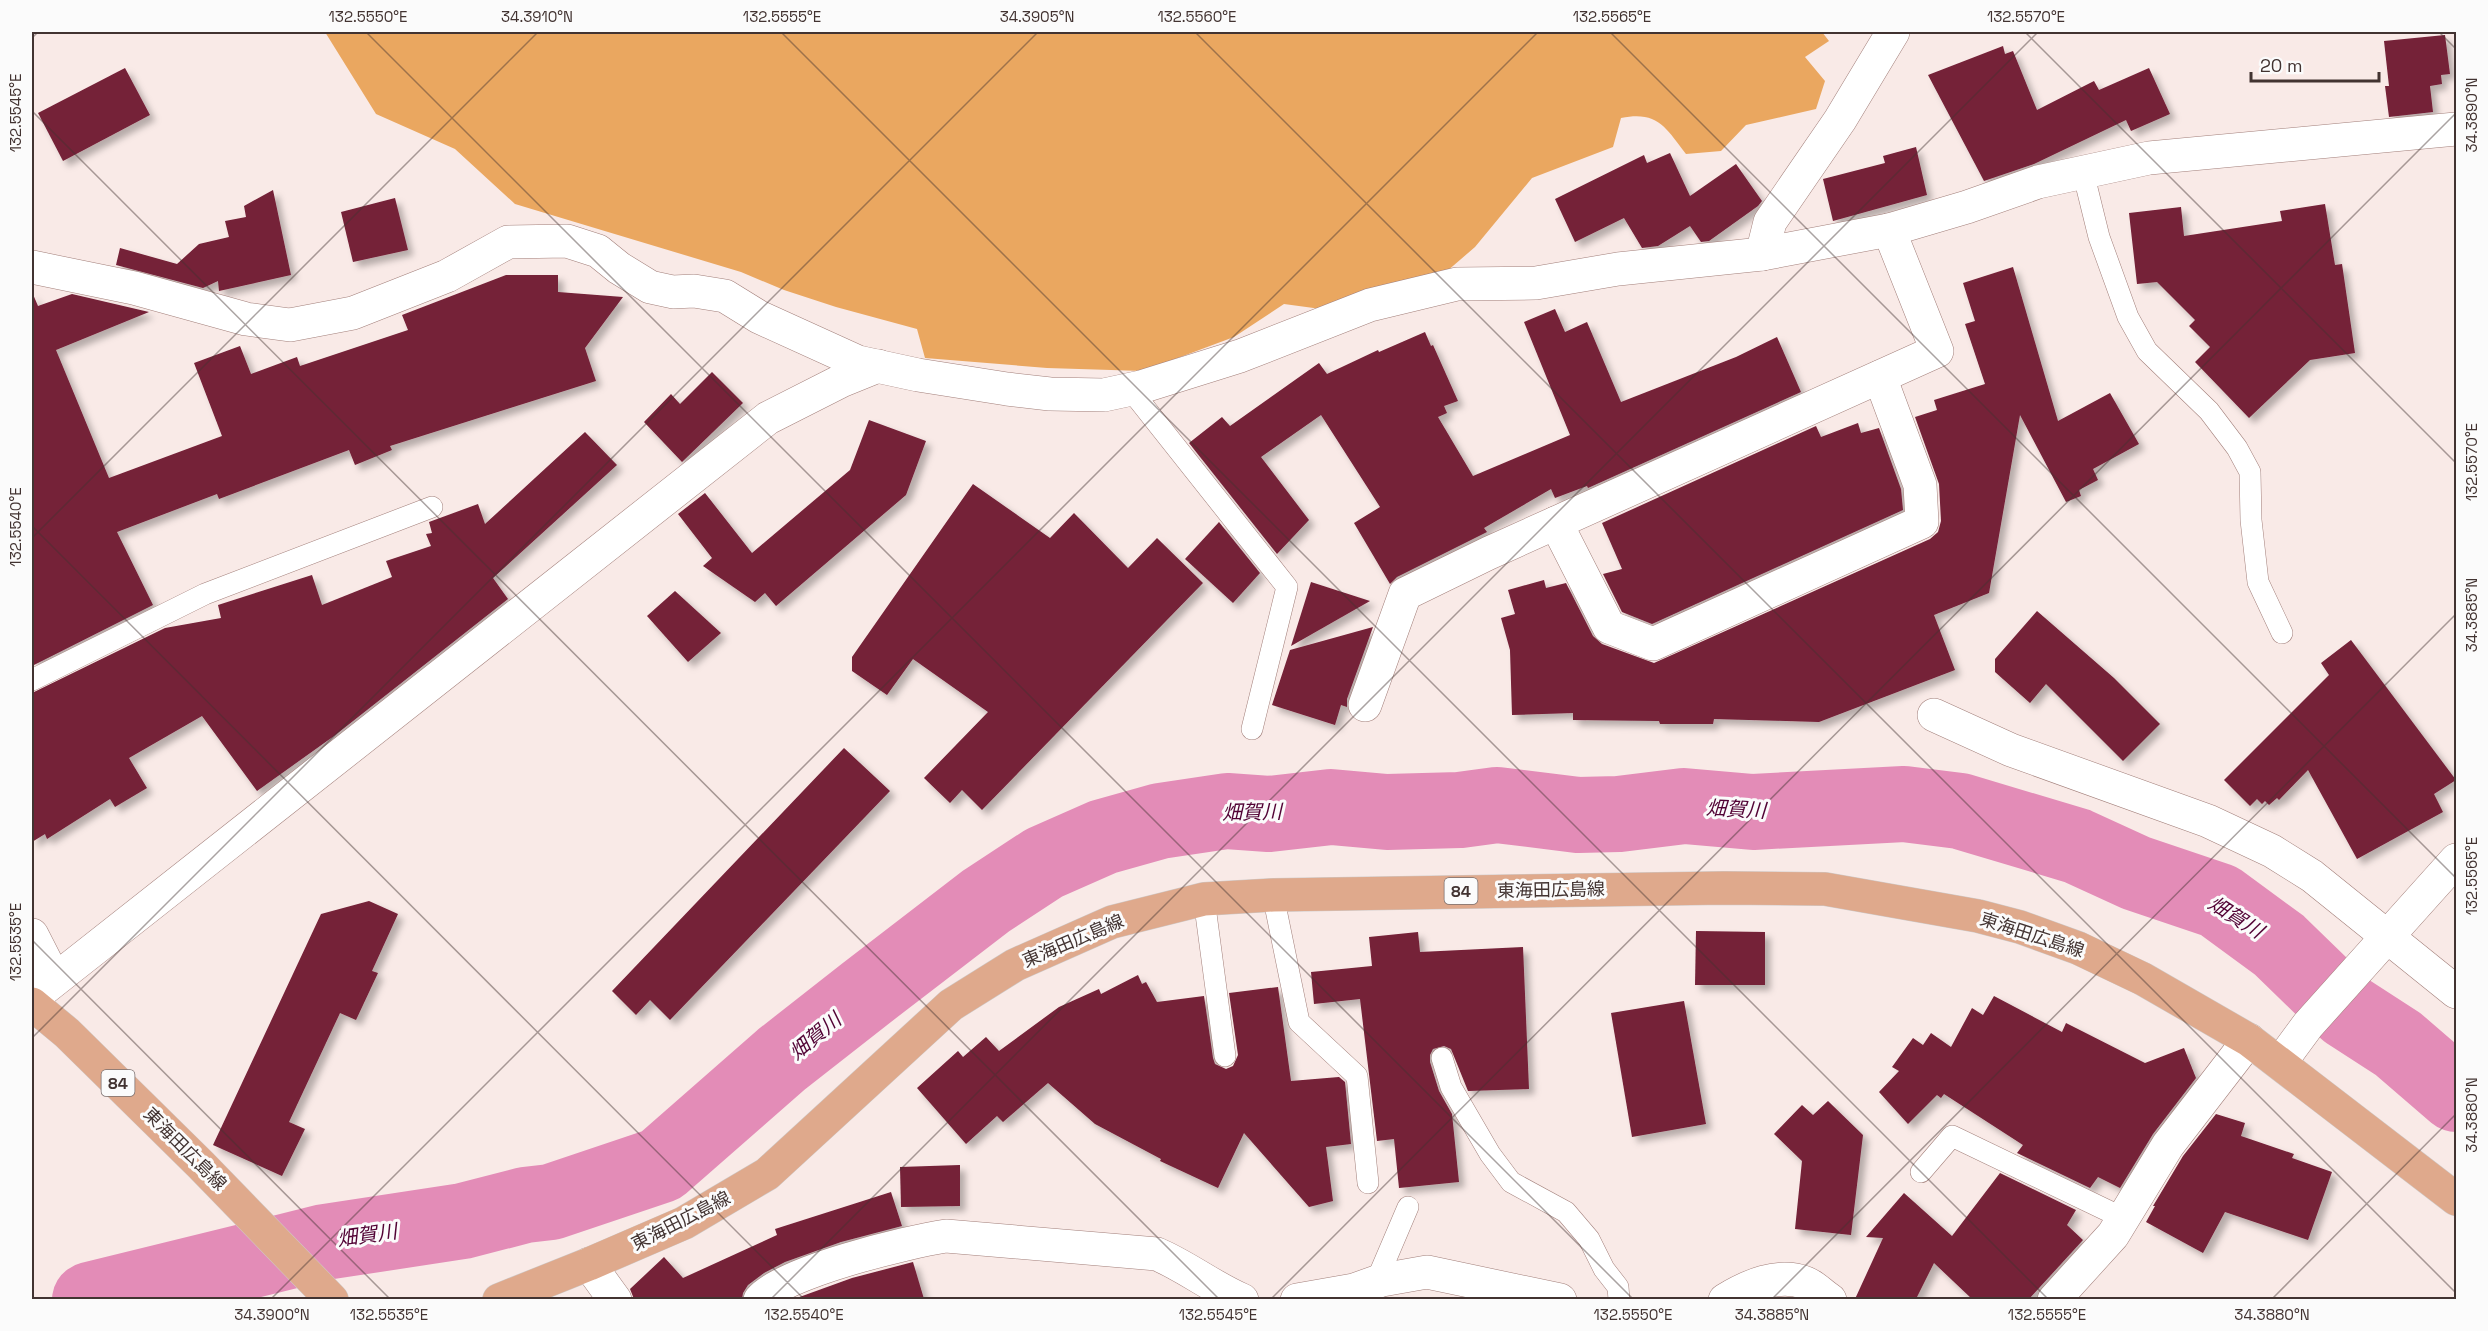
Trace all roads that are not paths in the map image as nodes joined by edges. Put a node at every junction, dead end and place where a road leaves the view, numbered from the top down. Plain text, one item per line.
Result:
1 (1893, 32) edge
2 (2457, 129) edge
3 (2083, 172) junction
4 (1889, 230) junction
5 (1762, 254) junction
6 (32, 267) edge
7 (878, 366) junction
8 (1880, 377) junction
9 (1130, 389) junction
10 (432, 507) dead end
11 (1556, 523) junction
12 (2282, 633) dead end
13 (32, 680) edge
14 (1365, 705) dead end
15 (1934, 715) dead end
16 (1252, 729) dead end
17 (2457, 860) edge
18 (1273, 895) junction
19 (1204, 899) junction
20 (32, 935) edge
21 (2383, 941) junction
22 (43, 988) edge
23 (2457, 992) edge
24 (32, 1004) edge
25 (2249, 1040) junction
26 (1225, 1056) dead end
27 (1442, 1058) dead end
28 (2280, 1064) junction
29 (1921, 1172) dead end
30 (1368, 1183) dead end
31 (2457, 1199) edge
32 (1408, 1207) dead end
33 (2125, 1219) junction
34 (590, 1264) junction
35 (1376, 1282) junction
36 (331, 1299) edge
37 (500, 1299) edge
38 (615, 1299) edge
39 (760, 1299) edge
40 (1242, 1299) edge
41 (1298, 1299) edge
42 (1560, 1299) edge
43 (1619, 1299) edge
44 (1725, 1299) edge
45 (1830, 1299) edge
46 (2054, 1299) edge

1 - 5 street
2 - 3 street
3 - 4 street
3 - 12 lane
4 - 5 street
4 - 8 street
5 - 9 street
6 - 7 street
7 - 9 street
7 - 22 street
8 - 11 street
8 - 11 street
9 - 16 lane
10 - 13 lane
11 - 14 street
15 - 21 street
17 - 21 street
18 - 19 main road, 東海田広島線 / 84
18 - 25 main road, 東海田広島線 / 84
18 - 30 lane
19 - 26 lane
19 - 34 main road, 東海田広島線 / 84
20 - 22 street
21 - 23 street
21 - 28 street
24 - 36 main road, 東海田広島線 / 84
25 - 28 main road, 東海田広島線 / 84
25 - 33 street
27 - 43 lane
28 - 31 main road, 東海田広島線 / 84
29 - 33 lane
32 - 35 lane
33 - 46 street
34 - 37 main road, 東海田広島線 / 84
34 - 38 street
35 - 41 street
35 - 42 street
39 - 40 street
44 - 45 street

